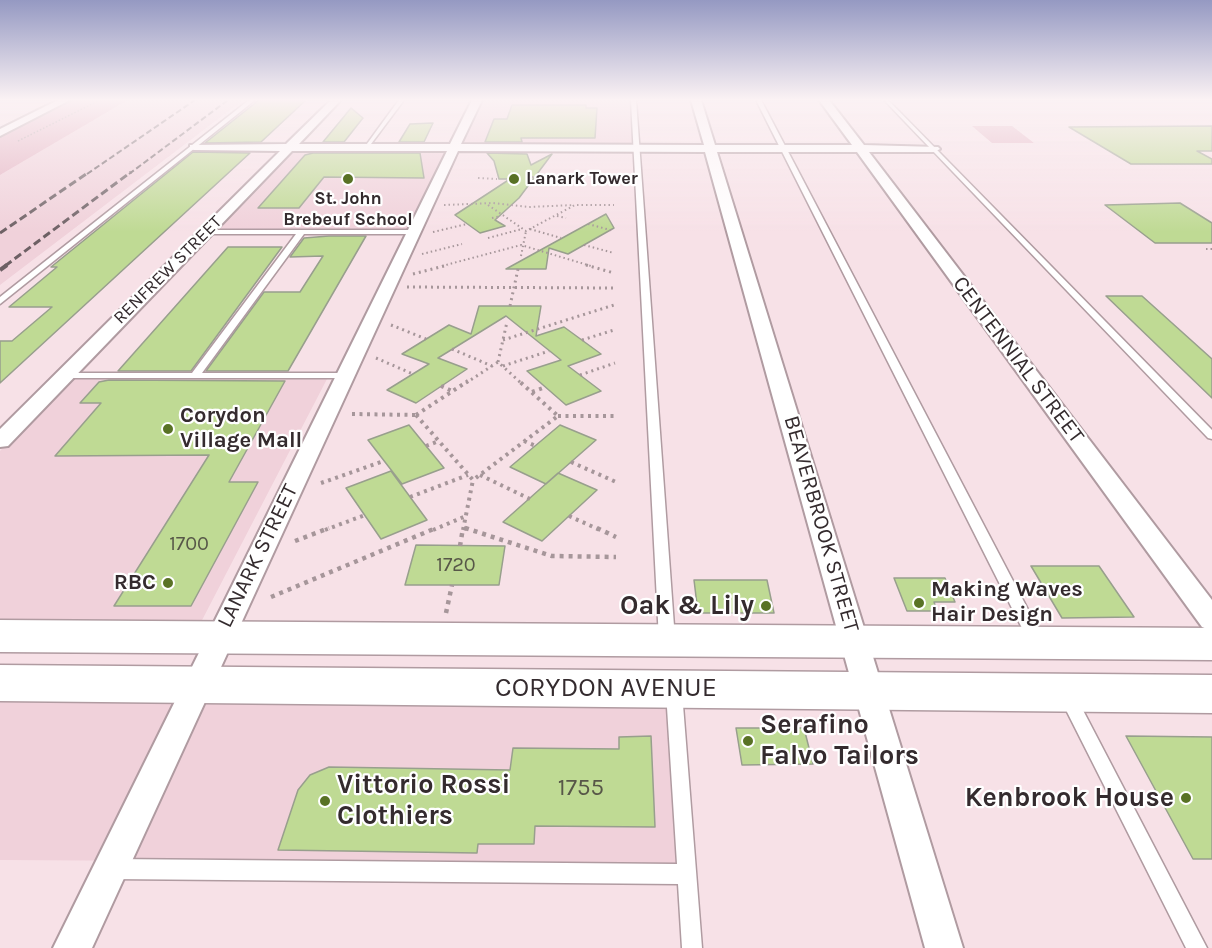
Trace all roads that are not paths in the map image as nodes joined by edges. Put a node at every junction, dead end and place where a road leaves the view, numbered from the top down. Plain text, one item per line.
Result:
1 (197, 144) edge
2 (292, 144) edge
3 (368, 144) edge
4 (455, 144) edge
5 (636, 144) edge
6 (709, 144) edge
7 (781, 144) edge
8 (857, 144) edge
9 (929, 144) edge
10 (194, 147) junction
11 (289, 147) junction
12 (366, 147) junction
13 (454, 147) junction
14 (636, 148) junction
15 (710, 148) junction
16 (783, 148) junction
17 (861, 149) junction
18 (934, 149) junction
19 (207, 232) junction
20 (303, 232) junction
21 (422, 240) junction
22 (0, 301) edge
23 (64, 376) junction
24 (195, 376) junction
25 (344, 376) junction
26 (1212, 436) edge
27 (0, 441) edge
28 (1212, 620) edge
29 (0, 636) edge
30 (219, 637) junction
31 (667, 640) junction
32 (856, 642) junction
33 (1038, 643) junction
34 (1212, 644) edge
35 (0, 684) edge
36 (197, 686) junction
37 (674, 688) junction
38 (868, 689) junction
39 (1065, 692) junction
40 (1212, 693) edge
41 (109, 869) junction
42 (687, 874) junction
43 (72, 948) edge
44 (692, 948) edge
45 (944, 948) edge
46 (1197, 948) edge

1 - 10 lane
2 - 11 street, RENFREW STREET
3 - 12 lane
4 - 13 street, LANARK STREET
5 - 14 lane
6 - 15 street, BEAVERBROOK STREET
7 - 16 lane
8 - 17 street, CENTENNIAL STREET
9 - 18 lane
10 - 11 street
10 - 22 lane
11 - 12 street
11 - 19 street, RENFREW STREET
12 - 13 street
13 - 14 street
13 - 21 street, LANARK STREET
14 - 15 street
14 - 31 lane
15 - 16 street
15 - 32 street, BEAVERBROOK STREET
16 - 17 street
16 - 33 lane
17 - 18 street
17 - 28 street, CENTENNIAL STREET
18 - 26 lane
19 - 20 lane
19 - 23 street, RENFREW STREET
20 - 21 lane
20 - 24 lane
21 - 25 street, LANARK STREET
23 - 24 lane
23 - 27 street, RENFREW STREET
24 - 25 lane
25 - 30 street, LANARK STREET
29 - 30 main road, CORYDON AVENUE
30 - 31 main road, CORYDON AVENUE
30 - 36 street, LANARK STREET
31 - 32 main road, CORYDON AVENUE
32 - 33 main road, CORYDON AVENUE
32 - 38 street, BEAVERBROOK STREET
33 - 34 main road, CORYDON AVENUE
35 - 36 main road, CORYDON AVENUE
36 - 37 main road, CORYDON AVENUE
36 - 41 street, LANARK STREET
37 - 38 main road, CORYDON AVENUE
37 - 42 lane
38 - 39 main road, CORYDON AVENUE
38 - 45 street, BEAVERBROOK STREET
39 - 40 main road, CORYDON AVENUE
39 - 46 lane
41 - 42 lane
41 - 43 street, LANARK STREET
42 - 44 lane

